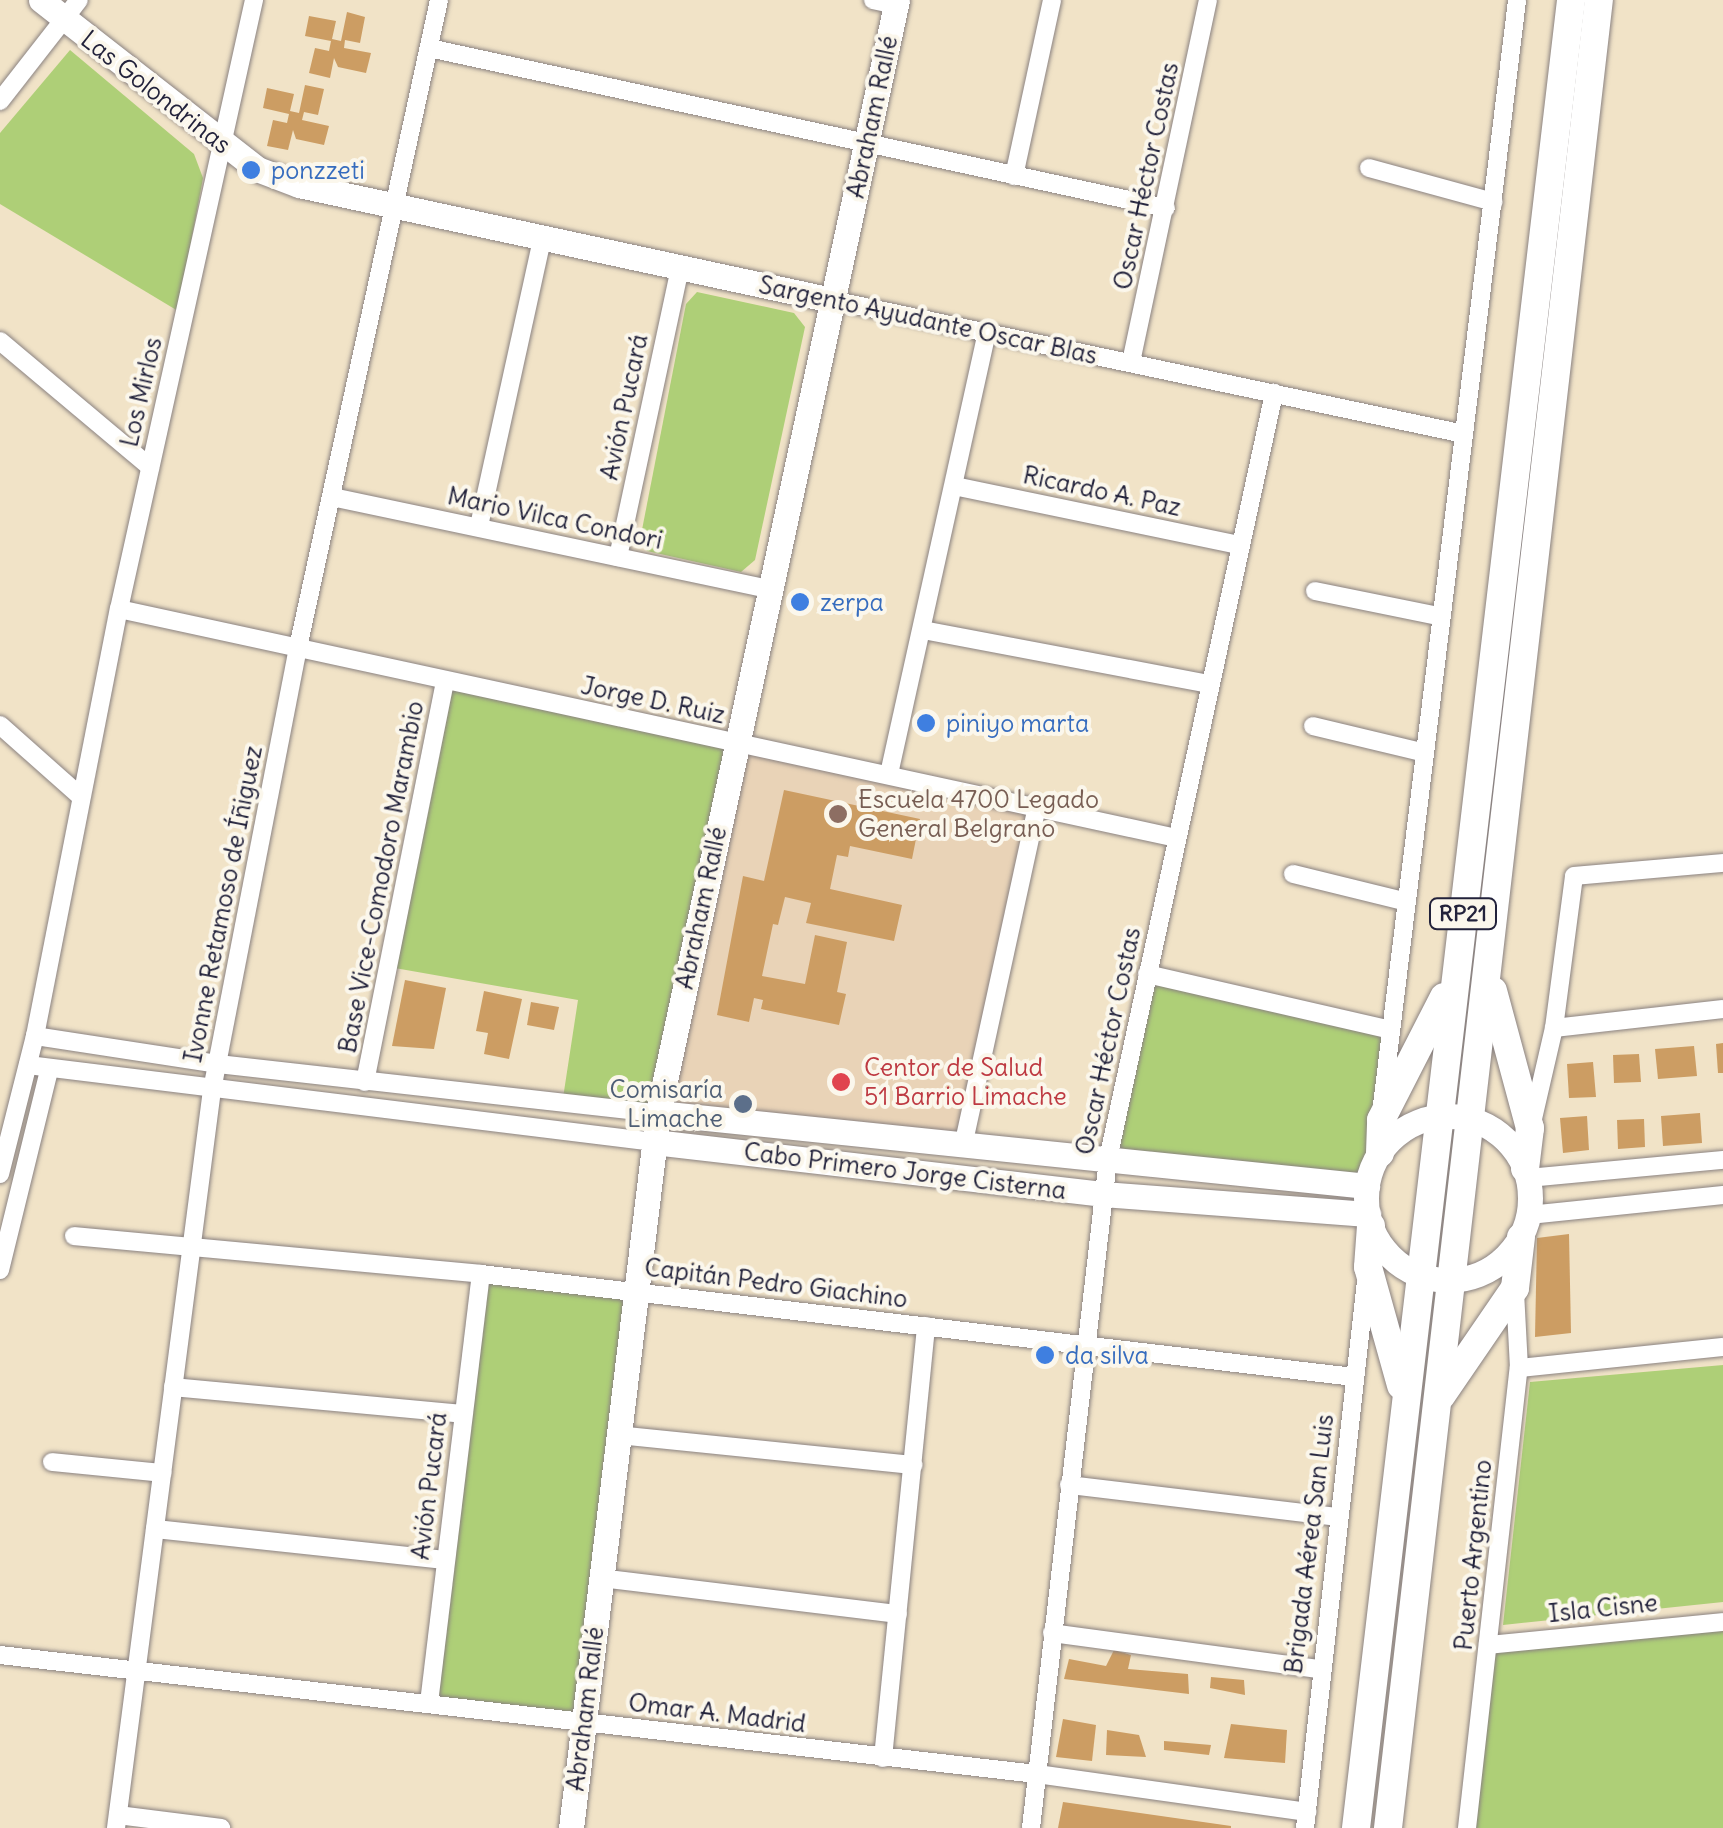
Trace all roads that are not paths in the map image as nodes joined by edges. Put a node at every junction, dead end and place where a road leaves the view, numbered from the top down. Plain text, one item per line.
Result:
1 (42, 0) edge
2 (254, 0) edge
3 (439, 0) edge
4 (1052, 0) edge
5 (1208, 0) edge
6 (1518, 0) edge
7 (1570, 0) edge
8 (1599, 0) edge
9 (889, 2) edge
10 (73, 11) edge
11 (430, 48) junction
12 (0, 101) edge
13 (865, 146) junction
14 (222, 147) junction
15 (1370, 168) dead end
16 (1014, 176) junction
17 (1493, 202) junction
18 (392, 204) junction
19 (1166, 208) junction
20 (542, 239) junction
21 (680, 268) junction
22 (832, 300) junction
23 (987, 333) junction
24 (0, 341) edge
25 (1132, 362) junction
26 (1274, 394) junction
27 (1464, 434) junction
28 (150, 467) junction
29 (954, 486) junction
30 (332, 497) junction
31 (479, 526) junction
32 (1240, 545) junction
33 (618, 556) junction
34 (767, 589) junction
35 (1315, 591) dead end
36 (119, 609) junction
37 (1438, 616) junction
38 (923, 630) junction
39 (297, 652) junction
40 (445, 682) junction
41 (1210, 684) junction
42 (0, 725) edge
43 (1313, 726) dead end
44 (736, 742) junction
45 (1422, 752) junction
46 (889, 774) junction
47 (80, 796) junction
48 (1037, 806) junction
49 (1176, 838) junction
50 (1723, 863) edge
51 (1294, 874) dead end
52 (1403, 901) junction
53 (1459, 948) junction
54 (1488, 950) junction
55 (1147, 974) junction
56 (1723, 1009) edge
57 (1554, 1028) junction
58 (1388, 1029) junction
59 (35, 1036) junction
60 (218, 1064) junction
61 (28, 1065) junction
62 (49, 1071) junction
63 (365, 1082) junction
64 (212, 1090) junction
65 (658, 1113) junction
66 (1437, 1118) junction
67 (1381, 1120) junction
68 (1470, 1120) junction
69 (1530, 1128) junction
70 (654, 1142) junction
71 (963, 1146) junction
72 (1380, 1153) junction
73 (1723, 1160) edge
74 (1108, 1161) junction
75 (0, 1174) edge
76 (1527, 1174) junction
77 (1367, 1186) junction
78 (1102, 1194) junction
79 (1723, 1194) edge
80 (1369, 1220) junction
81 (1525, 1226) junction
82 (74, 1236) dead end
83 (192, 1244) junction
84 (1368, 1267) junction
85 (0, 1270) edge
86 (482, 1274) junction
87 (1420, 1275) junction
88 (1454, 1280) junction
89 (1514, 1288) junction
90 (635, 1292) junction
91 (926, 1326) junction
92 (1083, 1342) junction
93 (1723, 1346) edge
94 (1518, 1368) junction
95 (1354, 1377) junction
96 (173, 1386) junction
97 (1406, 1401) junction
98 (1438, 1402) junction
99 (462, 1414) junction
100 (618, 1435) junction
101 (52, 1462) dead end
102 (913, 1465) junction
103 (162, 1473) junction
104 (1069, 1485) junction
105 (1336, 1517) junction
106 (154, 1530) junction
107 (445, 1560) junction
108 (600, 1578) junction
109 (898, 1614) junction
110 (1723, 1622) edge
111 (1052, 1633) junction
112 (1488, 1645) junction
113 (0, 1654) edge
114 (1319, 1669) junction
115 (135, 1671) junction
116 (429, 1704) junction
117 (584, 1722) junction
118 (883, 1758) junction
119 (1037, 1774) junction
120 (1306, 1820) edge
121 (117, 1821) edge
122 (222, 1828) edge
123 (571, 1828) edge
124 (1031, 1828) edge
125 (1356, 1828) edge
126 (1388, 1828) edge
127 (1467, 1828) edge

1 - 10 street, Las Golondrinas
2 - 14 street, Los Mirlos
3 - 11 street, Ivonne Retamoso de Íñiguez
4 - 16 street
5 - 19 street, Oscar Héctor Costas
6 - 17 street
7 - 53 main road, RP21
8 - 54 main road, RP21
9 - 13 street, Abraham Rallé
10 - 12 street
10 - 14 street, Las Golondrinas
11 - 13 street
11 - 18 street, Ivonne Retamoso de Íñiguez
13 - 16 street
13 - 22 street, Abraham Rallé
14 - 18 street, Las Golondrinas
14 - 28 street, Los Mirlos
15 - 17 street
16 - 19 street
17 - 27 street
18 - 20 street, Sargento Ayudante Oscar Blas
18 - 30 street, Ivonne Retamoso de Íñiguez
19 - 25 street, Oscar Héctor Costas
20 - 21 street, Sargento Ayudante Oscar Blas
20 - 31 street
21 - 22 street, Sargento Ayudante Oscar Blas
21 - 33 street, Avión Pucará
22 - 23 street, Sargento Ayudante Oscar Blas
22 - 34 street, Abraham Rallé
23 - 25 street, Sargento Ayudante Oscar Blas
23 - 29 street
24 - 28 street
25 - 26 street, Sargento Ayudante Oscar Blas
26 - 27 street, Sargento Ayudante Oscar Blas
26 - 32 street, Oscar Héctor Costas
27 - 37 street
28 - 36 street, Los Mirlos
29 - 32 street, Ricardo A. Paz
29 - 38 street
30 - 31 street, Mario Vilca Condori
30 - 39 street, Ivonne Retamoso de Íñiguez
31 - 33 street, Mario Vilca Condori
32 - 41 street, Oscar Héctor Costas
33 - 34 street, Mario Vilca Condori
34 - 44 street, Abraham Rallé
35 - 37 street
36 - 39 street, Jorge D. Ruiz
36 - 47 street, Los Mirlos
37 - 45 street
38 - 41 street
38 - 46 street
39 - 40 street, Jorge D. Ruiz
39 - 60 street, Ivonne Retamoso de Íñiguez
40 - 44 street, Jorge D. Ruiz
40 - 63 street, Base Vice-Comodoro Marambio
41 - 49 street, Oscar Héctor Costas
42 - 47 street
43 - 45 street
44 - 46 street, Jorge D. Ruiz
44 - 65 street, Abraham Rallé
45 - 52 street
46 - 48 street, Jorge D. Ruiz
47 - 59 street, Los Mirlos
48 - 49 street, Jorge D. Ruiz
48 - 71 street
49 - 55 street, Oscar Héctor Costas
50 - 57 street
51 - 52 street
52 - 58 street
53 - 66 main road, RP21
53 - 67 main road
54 - 68 main road, RP21
54 - 69 main road
55 - 58 street
55 - 74 street, Oscar Héctor Costas
56 - 57 street
57 - 69 street
58 - 67 street
59 - 60 street, Cabo Primero Jorge Cisterna
59 - 61 street, Los Mirlos
60 - 63 street, Cabo Primero Jorge Cisterna
60 - 64 street, Ivonne Retamoso de Íñiguez
61 - 62 street, Cabo Primero Jorge Cisterna
61 - 75 street
62 - 64 street, Cabo Primero Jorge Cisterna
62 - 85 street
63 - 65 street, Cabo Primero Jorge Cisterna
64 - 70 street, Cabo Primero Jorge Cisterna
64 - 83 street, Ivonne Retamoso de Íñiguez
65 - 70 street, Abraham Rallé
65 - 71 street, Cabo Primero Jorge Cisterna
66 - 68 street
66 - 72 street
66 - 87 main road, RP21
67 - 72 main road
68 - 76 street
68 - 88 main road, RP21
69 - 76 main road
70 - 78 street, Cabo Primero Jorge Cisterna
70 - 90 street, Abraham Rallé
71 - 74 street, Cabo Primero Jorge Cisterna
72 - 77 street
73 - 76 street
74 - 77 street, Cabo Primero Jorge Cisterna
74 - 78 street, Oscar Héctor Costas
76 - 81 street
77 - 80 street
78 - 80 street, Cabo Primero Jorge Cisterna
78 - 92 street, Oscar Héctor Costas
79 - 81 street
80 - 84 main road
80 - 87 street
81 - 88 street
81 - 89 main road
82 - 83 street, Capitán Pedro Giachino
83 - 86 street, Capitán Pedro Giachino
83 - 96 street, Ivonne Retamoso de Íñiguez
84 - 95 street, Brigada Aérea San Luis
84 - 97 main road
86 - 90 street, Capitán Pedro Giachino
86 - 99 street, Avión Pucará
87 - 88 street
87 - 97 main road, RP21
88 - 98 main road, RP21
89 - 94 street, Puerto Argentino
89 - 98 main road
90 - 91 street, Capitán Pedro Giachino
90 - 100 street, Abraham Rallé
91 - 92 street, Capitán Pedro Giachino
91 - 102 street
92 - 95 street, Capitán Pedro Giachino
92 - 104 street, Oscar Héctor Costas
93 - 94 street
94 - 112 street, Puerto Argentino
95 - 105 street, Brigada Aérea San Luis
96 - 99 street
96 - 103 street, Ivonne Retamoso de Íñiguez
97 - 125 main road, RP21
98 - 126 main road, RP21
99 - 107 street, Avión Pucará
100 - 102 street
100 - 108 street, Abraham Rallé
101 - 103 street
102 - 109 street
103 - 106 street, Ivonne Retamoso de Íñiguez
104 - 105 street
104 - 111 street, Oscar Héctor Costas
105 - 114 street, Brigada Aérea San Luis
106 - 107 street
106 - 115 street, Ivonne Retamoso de Íñiguez
107 - 116 street, Avión Pucará
108 - 109 street
108 - 117 street, Abraham Rallé
109 - 118 street
110 - 112 street, Isla Cisne
111 - 114 street
111 - 119 street, Oscar Héctor Costas
112 - 127 street, Puerto Argentino
113 - 115 street, Omar A. Madrid
114 - 120 street, Brigada Aérea San Luis
115 - 116 street, Omar A. Madrid
115 - 121 street, Ivonne Retamoso de Íñiguez
116 - 117 street, Omar A. Madrid
117 - 118 street, Omar A. Madrid
117 - 123 street, Abraham Rallé
118 - 119 street, Omar A. Madrid
119 - 120 street, Omar A. Madrid
119 - 124 street, Oscar Héctor Costas
121 - 122 street

